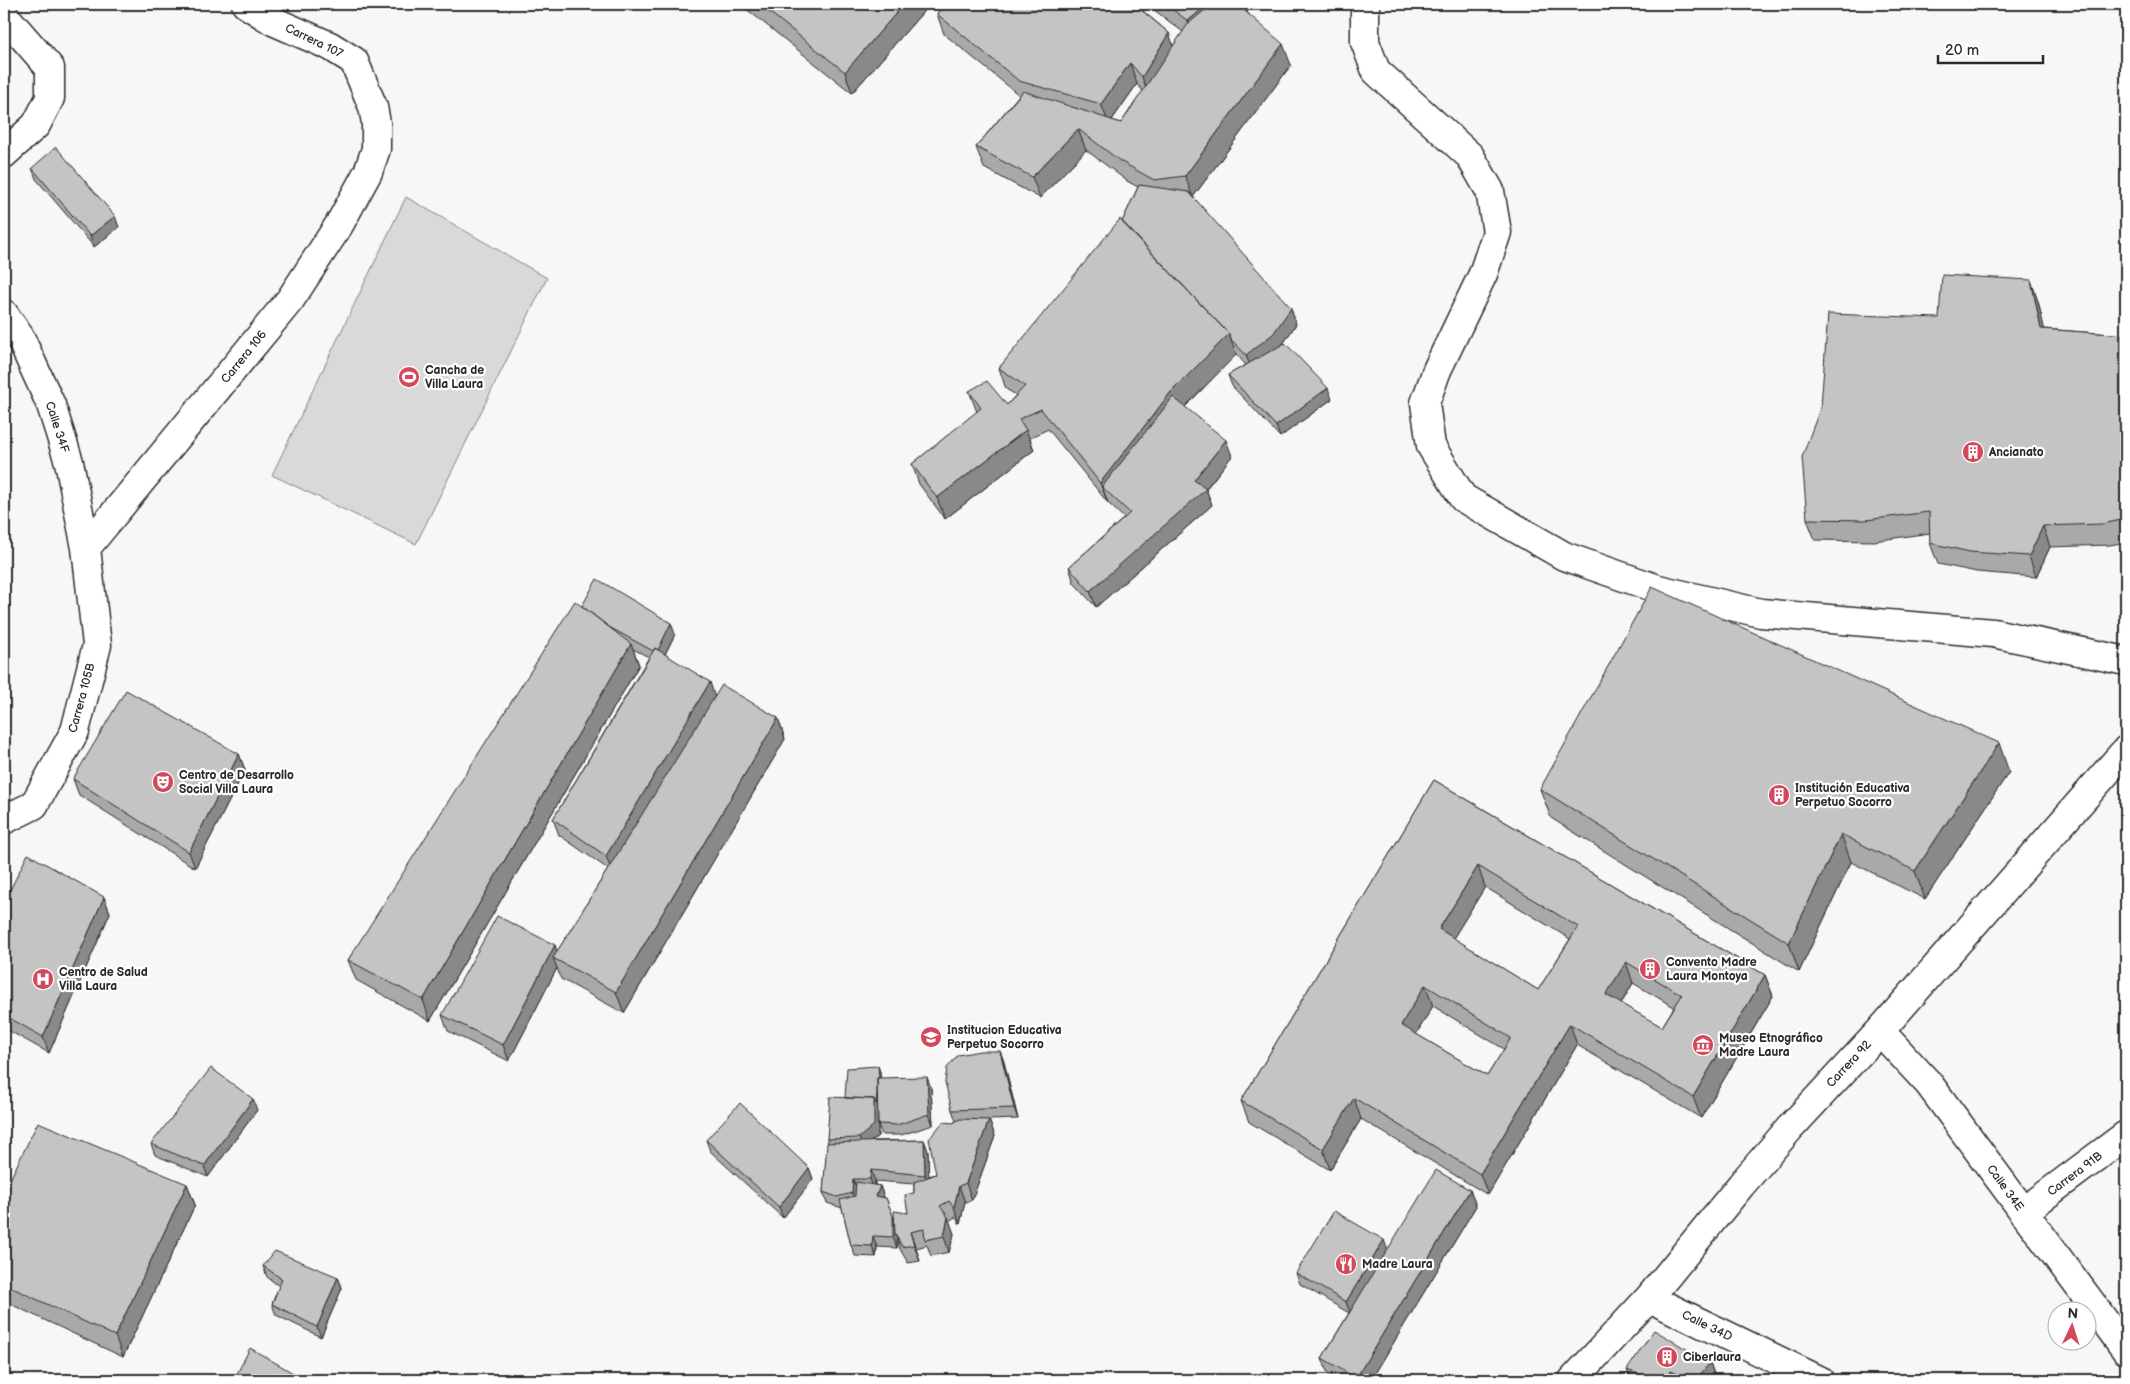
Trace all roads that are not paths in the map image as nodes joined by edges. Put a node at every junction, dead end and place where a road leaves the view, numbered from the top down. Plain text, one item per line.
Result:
1 (246, 4) edge
2 (1365, 4) edge
3 (4, 16) edge
4 (376, 149) joint
5 (4, 154) edge
6 (4, 314) edge
7 (86, 548) junction
8 (2126, 661) edge
9 (2126, 750) edge
10 (4, 820) edge
11 (1880, 1031) junction
12 (2126, 1135) edge
13 (2023, 1212) junction
14 (1649, 1298) junction
15 (2126, 1350) edge
16 (1573, 1380) edge
17 (1819, 1380) edge

1 - 4 street, Carrera 107
2 - 8 street
3 - 5 street
4 - 7 street, Carrera 106
6 - 7 street, Calle 34F
7 - 10 street, Carrera 105B
9 - 11 street, Carrera 92
11 - 13 street, Calle 34E
11 - 14 street, Carrera 92
12 - 13 street, Carrera 91B
13 - 15 street, Calle 34E
14 - 16 street, Carrera 92
14 - 17 street, Calle 34D

